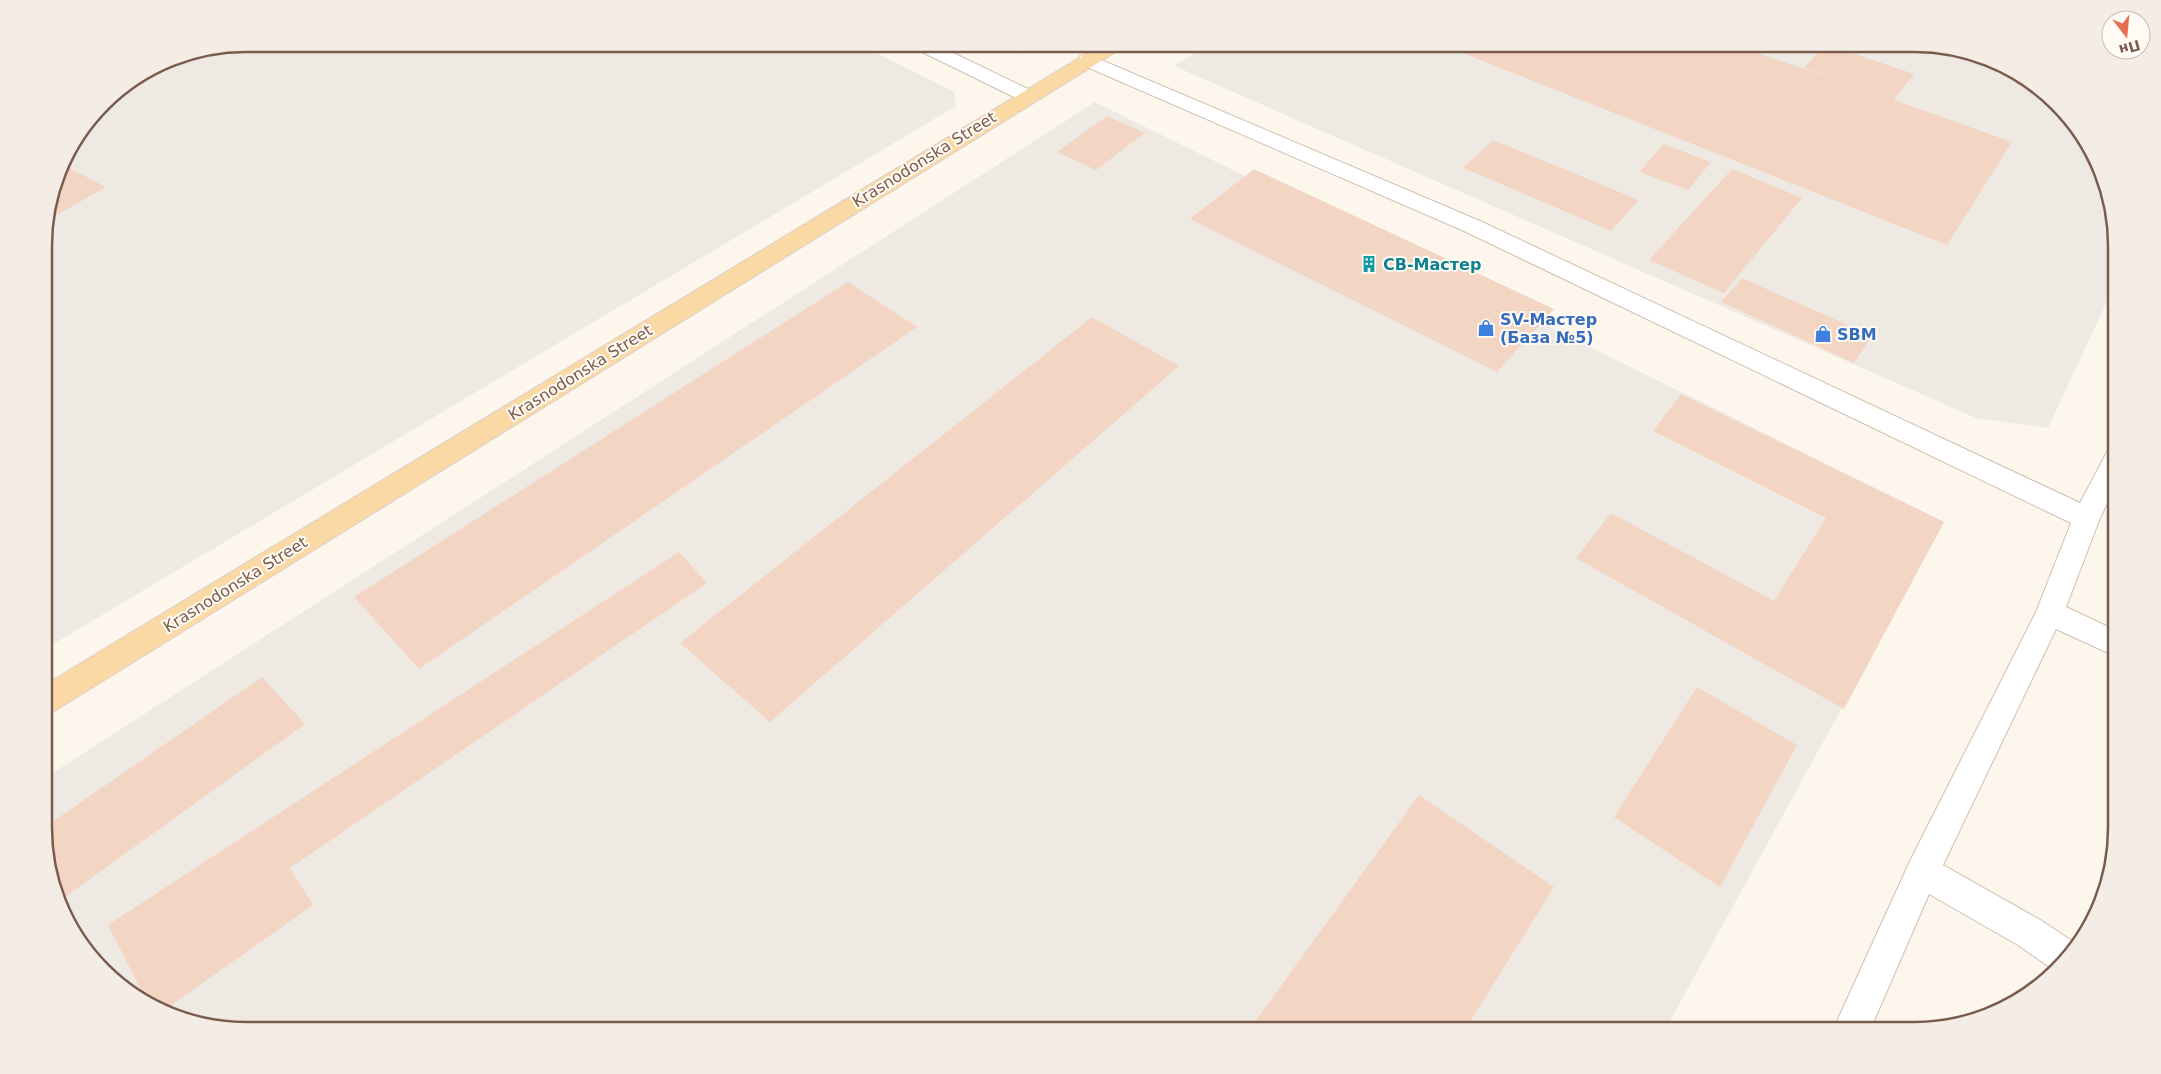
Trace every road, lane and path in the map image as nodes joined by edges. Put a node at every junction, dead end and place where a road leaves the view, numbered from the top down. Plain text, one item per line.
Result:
1 (937, 52) edge
2 (1101, 52) edge
3 (1087, 60) junction
4 (1027, 96) junction
5 (2108, 475) edge
6 (2086, 518) junction
7 (2050, 612) junction
8 (2108, 641) edge
9 (52, 697) edge
10 (1922, 872) junction
11 (2061, 954) edge
12 (1855, 1022) edge

1 - 4 street
2 - 3 main road, Krasnodonska Street
3 - 4 main road, Krasnodonska Street
3 - 6 street
4 - 9 main road, Krasnodonska Street
5 - 6 street
6 - 7 street
7 - 8 street
7 - 10 street
10 - 11 street
10 - 12 street

